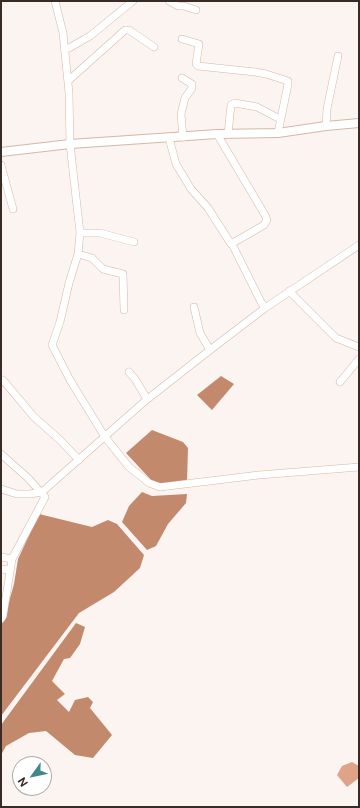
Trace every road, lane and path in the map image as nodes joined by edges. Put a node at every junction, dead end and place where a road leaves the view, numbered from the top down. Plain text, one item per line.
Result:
1 (55, 1) edge
2 (133, 1) edge
3 (169, 1) edge
4 (196, 10) dead end
5 (182, 39) dead end
6 (154, 47) dead end
7 (64, 49) junction
8 (338, 56) dead end
9 (182, 78) dead end
10 (68, 81) junction
11 (280, 119) junction
12 (359, 124) edge
13 (326, 126) junction
14 (278, 133) junction
15 (217, 134) junction
16 (228, 134) junction
17 (183, 137) junction
18 (170, 138) junction
19 (70, 144) junction
20 (1, 152) edge
21 (1, 165) edge
22 (13, 209) dead end
23 (80, 233) junction
24 (134, 242) dead end
25 (359, 245) edge
26 (234, 248) dead end
27 (78, 254) junction
28 (289, 291) junction
29 (194, 307) dead end
30 (265, 308) junction
31 (124, 310) dead end
32 (359, 347) edge
33 (210, 350) junction
34 (359, 359) edge
35 (129, 372) dead end
36 (3, 380) dead end
37 (340, 382) dead end
38 (147, 399) junction
39 (105, 437) junction
40 (1, 454) edge
41 (79, 460) junction
42 (359, 467) edge
43 (1, 489) edge
44 (42, 492) junction
45 (1, 557) edge
46 (12, 559) junction
47 (1, 569) edge
48 (10, 570) junction
49 (2, 617) edge

1 - 7 street
2 - 7 street
3 - 4 street
5 - 11 street
6 - 10 street
7 - 10 street
8 - 13 street
9 - 17 street
10 - 19 street
11 - 14 street
11 - 16 street
12 - 13 street
13 - 14 street
14 - 16 street
15 - 16 street
15 - 17 street
15 - 18 street
17 - 18 street
18 - 19 street
19 - 20 street
19 - 23 street
21 - 22 street
23 - 24 street
23 - 27 street
25 - 28 street
26 - 30 street
27 - 31 street
27 - 39 street
28 - 30 street
28 - 32 street
29 - 33 street
30 - 33 street
33 - 38 street
34 - 37 street
35 - 38 street
36 - 41 street
38 - 39 street
39 - 41 street
39 - 42 street
40 - 44 street
41 - 44 street
43 - 44 street
44 - 46 street
45 - 46 street
46 - 48 street
47 - 48 street
48 - 49 street

